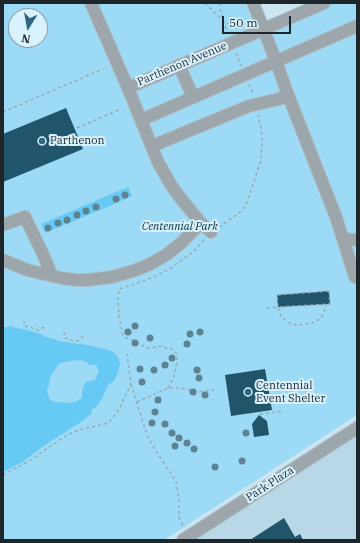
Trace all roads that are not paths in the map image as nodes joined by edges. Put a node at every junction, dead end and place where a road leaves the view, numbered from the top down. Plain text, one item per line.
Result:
1 (91, 3) edge
2 (253, 3) edge
3 (324, 3) edge
4 (357, 26) edge
5 (264, 29) junction
6 (276, 61) junction
7 (179, 65) junction
8 (128, 88) junction
9 (288, 95) junction
10 (193, 97) junction
11 (141, 120) junction
12 (152, 146) junction
13 (201, 223) junction
14 (3, 225) edge
15 (211, 232) road end
16 (344, 239) junction
17 (357, 240) edge
18 (3, 260) edge
19 (52, 276) junction
20 (357, 278) edge
21 (357, 428) edge
22 (186, 538) edge

1 - 8 street
2 - 5 street
3 - 5 street, Parthenon Avenue
4 - 6 street
5 - 6 street
5 - 7 street, Parthenon Avenue
6 - 9 street
6 - 10 street
7 - 8 street, Parthenon Avenue
7 - 10 street
8 - 11 street
9 - 12 street
9 - 16 street
10 - 11 street
11 - 12 street
12 - 13 street
13 - 15 street
13 - 19 street
14 - 19 street
16 - 17 street
16 - 20 street
18 - 19 street
21 - 22 street, Park Plaza

